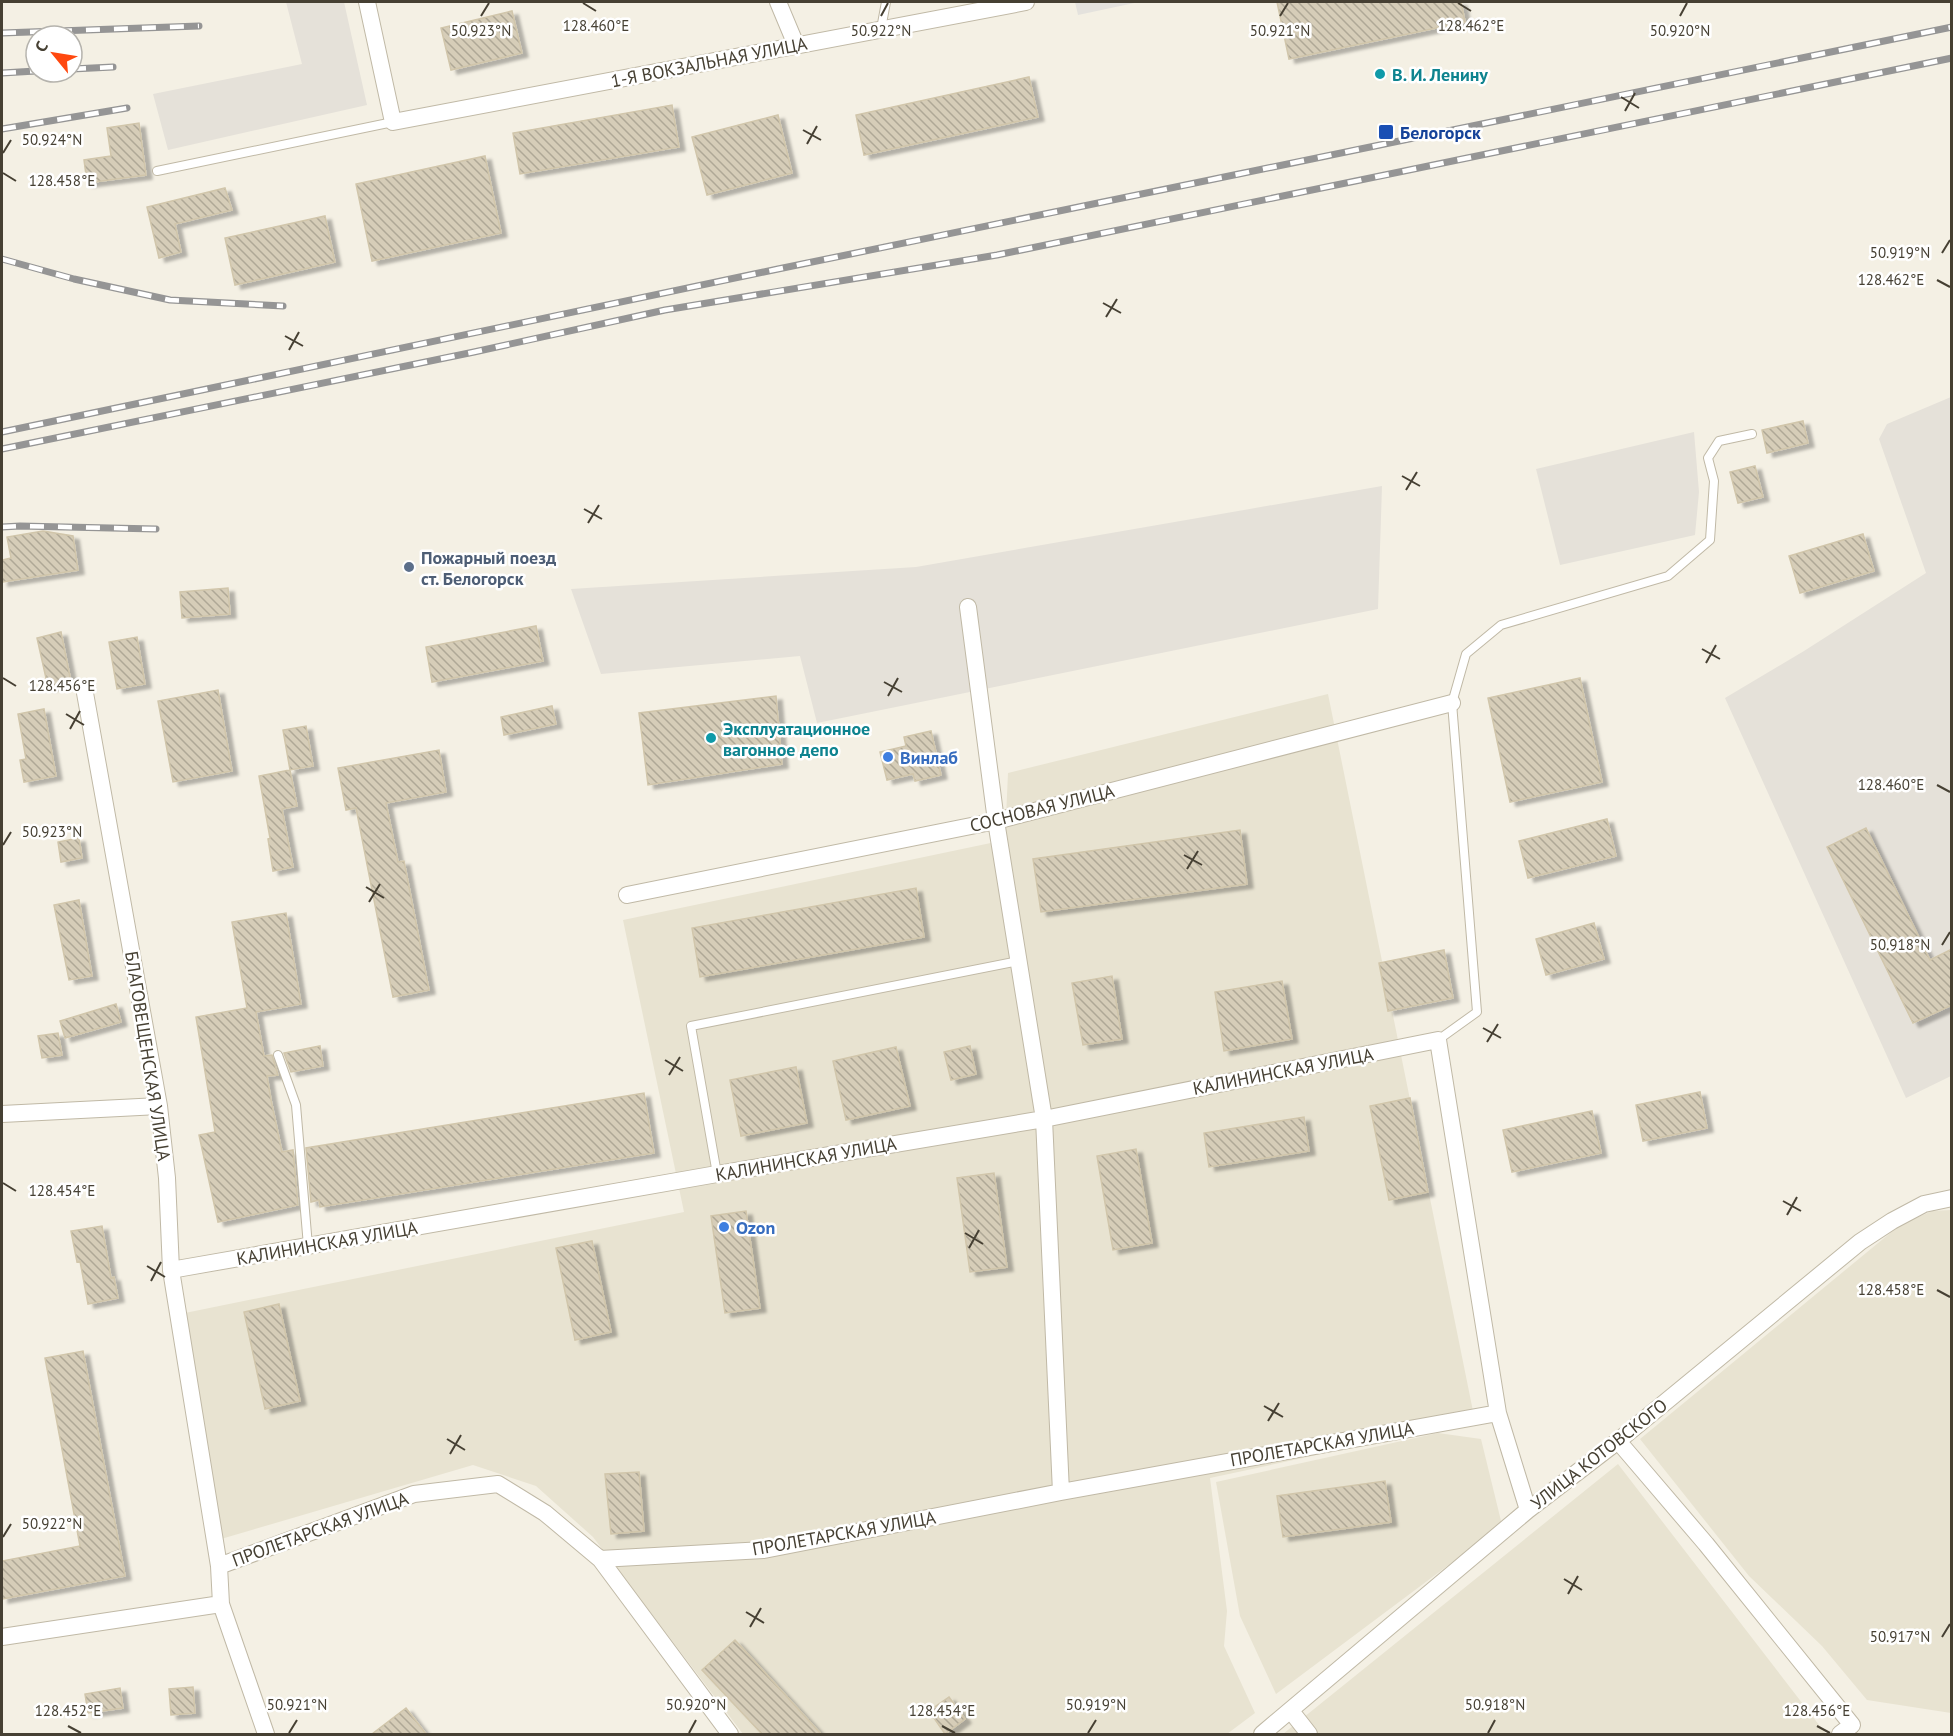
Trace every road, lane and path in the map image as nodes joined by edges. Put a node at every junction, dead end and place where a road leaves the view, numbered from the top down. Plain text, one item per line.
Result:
1 (367, 2) edge
2 (778, 2) edge
3 (886, 2) edge
4 (1016, 2) edge
5 (881, 29) junction
6 (796, 45) junction
7 (393, 122) junction
8 (157, 171) dead end
9 (1752, 434) dead end
10 (968, 607) dead end
11 (86, 693) dead end
12 (1452, 703) junction
13 (996, 821) junction
14 (627, 895) dead end
15 (1019, 961) junction
16 (1438, 1040) junction
17 (278, 1055) dead end
18 (159, 1106) junction
19 (2, 1114) edge
20 (1044, 1119) junction
21 (717, 1174) junction
22 (1952, 1198) edge
23 (308, 1246) junction
24 (171, 1270) junction
25 (1498, 1413) junction
26 (1618, 1441) junction
27 (1061, 1492) junction
28 (1528, 1510) junction
29 (600, 1559) junction
30 (219, 1566) junction
31 (221, 1604) junction
32 (2, 1636) edge
33 (1291, 1711) junction
34 (1846, 1730) edge
35 (266, 1734) edge
36 (730, 1734) edge
37 (1262, 1734) edge
38 (1309, 1734) edge

1 - 7 street
2 - 6 street
3 - 5 lane
4 - 5 street, 1-Я ВОКЗАЛЬНАЯ УЛИЦА
5 - 6 street, 1-Я ВОКЗАЛЬНАЯ УЛИЦА
6 - 7 street, 1-Я ВОКЗАЛЬНАЯ УЛИЦА
7 - 8 lane
9 - 12 lane
10 - 13 street
11 - 18 street, БЛАГОВЕЩЕНСКАЯ УЛИЦА
12 - 13 street, СОСНОВАЯ УЛИЦА
12 - 16 lane
13 - 14 street, СОСНОВАЯ УЛИЦА
13 - 15 street
15 - 20 street
15 - 21 lane
16 - 20 street, КАЛИНИНСКАЯ УЛИЦА
16 - 25 street
17 - 23 lane
18 - 19 street
18 - 24 street, БЛАГОВЕЩЕНСКАЯ УЛИЦА
20 - 21 street, КАЛИНИНСКАЯ УЛИЦА
20 - 27 street
21 - 23 street, КАЛИНИНСКАЯ УЛИЦА
22 - 26 street, УЛИЦА КОТОВСКОГО
23 - 24 street, КАЛИНИНСКАЯ УЛИЦА
24 - 30 street, БЛАГОВЕЩЕНСКАЯ УЛИЦА
25 - 27 street, ПРОЛЕТАРСКАЯ УЛИЦА
25 - 28 street
26 - 28 street, УЛИЦА КОТОВСКОГО
26 - 34 street
27 - 29 street, ПРОЛЕТАРСКАЯ УЛИЦА
28 - 33 street, УЛИЦА КОТОВСКОГО
29 - 30 street, ПРОЛЕТАРСКАЯ УЛИЦА
29 - 36 street
30 - 31 street, БЛАГОВЕЩЕНСКАЯ УЛИЦА
31 - 32 street
31 - 35 street, БЛАГОВЕЩЕНСКАЯ УЛИЦА
33 - 37 street, УЛИЦА КОТОВСКОГО
33 - 38 street

